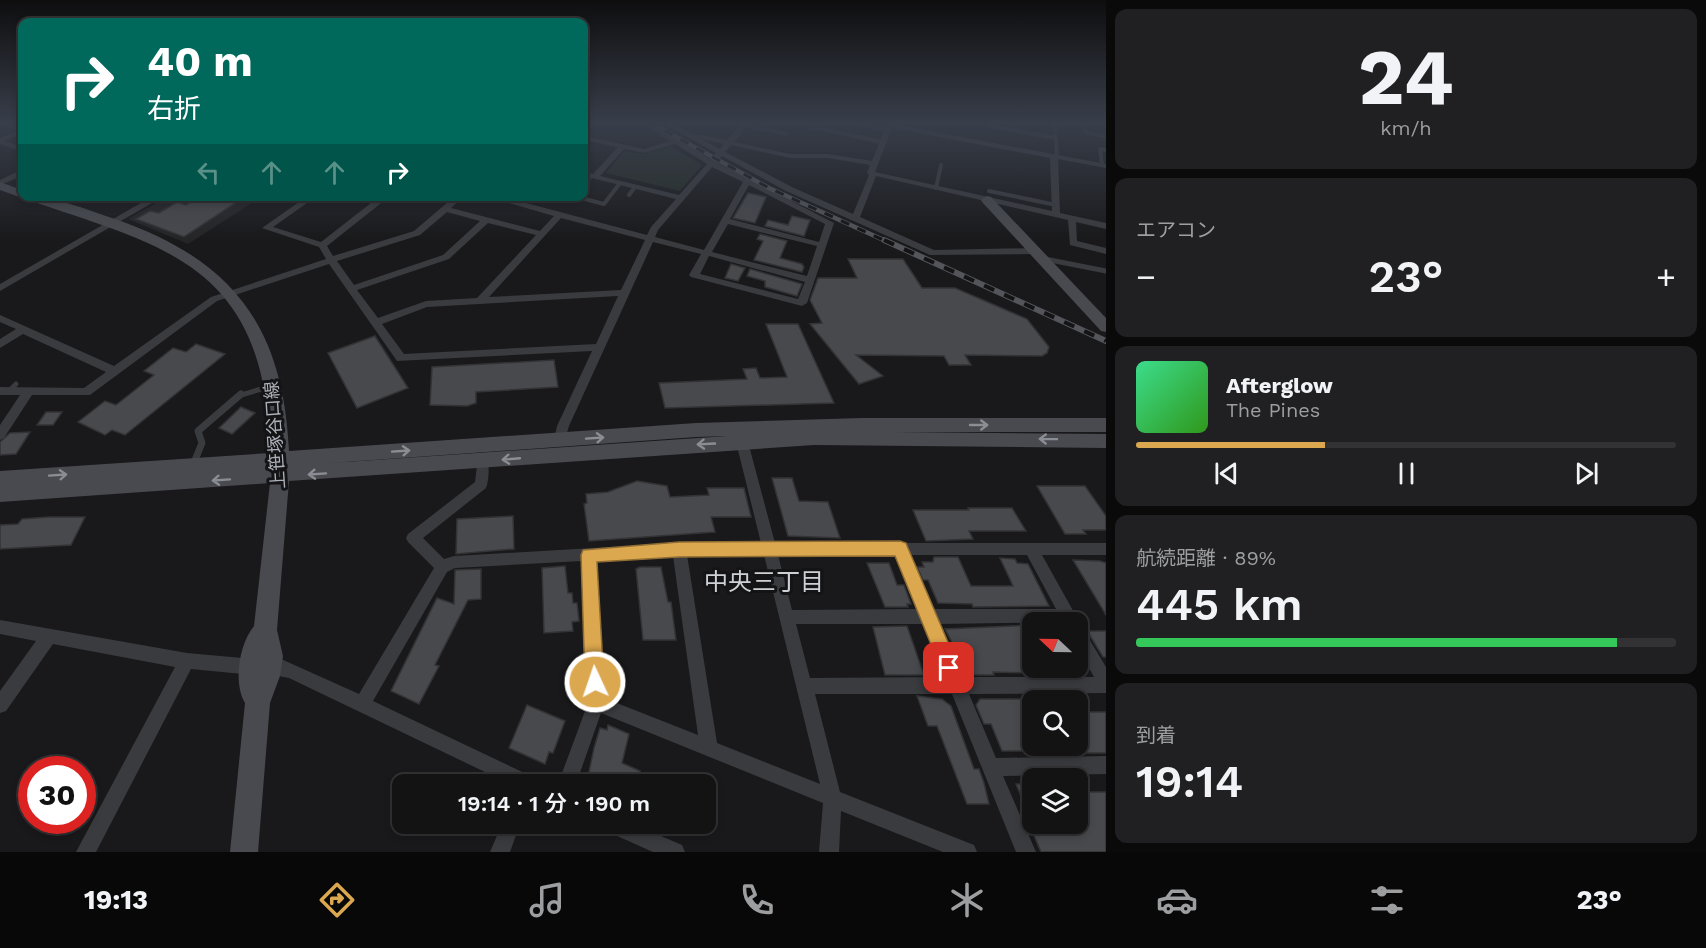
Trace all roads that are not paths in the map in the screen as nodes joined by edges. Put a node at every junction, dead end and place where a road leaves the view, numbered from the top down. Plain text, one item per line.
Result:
1 (606, 162) edge
2 (736, 162) edge
3 (848, 162) edge
4 (877, 162) edge
5 (1056, 162) edge
6 (1081, 162) edge
7 (711, 163) joint
8 (941, 165) dead end
9 (1104, 166) edge
10 (874, 169) junction
11 (18, 175) edge
12 (590, 176) edge
13 (747, 182) junction
14 (620, 183) junction
15 (0, 185) edge
16 (635, 187) junction
17 (936, 188) junction
18 (18, 192) edge
19 (628, 195) dead end
20 (988, 195) junction
21 (681, 198) junction
22 (588, 200) edge
23 (59, 201) edge
24 (150, 201) edge
25 (307, 201) edge
26 (379, 201) edge
27 (455, 201) edge
28 (507, 201) edge
29 (1056, 205) junction
30 (446, 209) junction
31 (559, 215) junction
32 (1056, 215) junction
33 (1072, 218) junction
34 (855, 219) junction
35 (486, 220) junction
36 (724, 220) junction
37 (111, 224) junction
38 (1106, 226) edge
39 (541, 234) junction
40 (649, 238) junction
41 (322, 245) junction
42 (822, 245) junction
43 (1106, 251) edge
44 (706, 253) junction
45 (1040, 255) junction
46 (331, 260) junction
47 (1106, 271) edge
48 (810, 280) junction
49 (0, 288) edge
50 (351, 289) junction
51 (231, 292) junction
52 (624, 293) junction
53 (480, 301) junction
54 (0, 318) edge
55 (376, 322) junction
56 (1106, 327) edge
57 (23, 330) junction
58 (0, 344) edge
59 (598, 347) junction
60 (115, 371) junction
61 (274, 386) junction
62 (8, 389) edge
63 (28, 392) junction
64 (1106, 425) edge
65 (0, 435) edge
66 (560, 440) junction
67 (1106, 441) edge
68 (742, 442) junction
69 (482, 461) junction
70 (192, 465) junction
71 (279, 467) junction
72 (0, 479) edge
73 (0, 495) edge
74 (768, 548) junction
75 (900, 548) junction
76 (679, 549) junction
77 (1031, 549) junction
78 (1106, 549) edge
79 (589, 555) junction
80 (442, 567) junction
81 (1066, 612) edge
82 (787, 617) junction
83 (928, 617) junction
84 (1022, 618) edge
85 (0, 627) edge
86 (49, 637) junction
87 (1088, 652) edge
88 (187, 661) junction
89 (261, 667) junction
90 (1106, 684) edge
91 (956, 685) junction
92 (805, 686) junction
93 (596, 703) junction
94 (0, 705) edge
95 (362, 705) junction
96 (709, 749) junction
97 (1106, 765) edge
98 (991, 767) junction
99 (506, 774) edge
100 (571, 774) edge
101 (833, 799) junction
102 (507, 834) edge
103 (635, 834) edge
104 (86, 852) edge
105 (244, 852) edge
106 (500, 852) edge
107 (675, 852) edge
108 (829, 852) edge
109 (967, 852) edge
110 (1026, 852) edge

1 - 12 street
2 - 34 street
3 - 10 street
4 - 10 street
5 - 29 street
6 - 9 street
7 - 13 street
7 - 21 street
8 - 17 lane
10 - 17 street
10 - 34 street
11 - 15 street
12 - 14 street
13 - 36 street
13 - 42 street
14 - 16 street
14 - 22 lane
15 - 18 street
16 - 19 lane
16 - 21 street
17 - 20 street
20 - 29 lane
20 - 32 street
20 - 45 street
21 - 40 street
23 - 37 street, 上笹塚谷口線
24 - 37 street
25 - 41 street
26 - 41 street
27 - 30 street
28 - 31 street
29 - 32 street
30 - 35 street
30 - 46 street
31 - 39 street
31 - 40 street
32 - 33 street
33 - 38 street
33 - 43 street
34 - 45 street
35 - 39 street
35 - 50 street
36 - 42 street
36 - 44 street
37 - 49 street
37 - 51 street, 上笹塚谷口線
39 - 53 street
40 - 44 street
40 - 52 street
41 - 46 street
42 - 48 street
44 - 48 street
44 - 48 street
45 - 47 lane
45 - 56 street
46 - 50 street
46 - 51 street
50 - 55 street
51 - 60 street
51 - 61 street, 上笹塚谷口線
52 - 53 street
52 - 59 street
53 - 55 street
54 - 57 street
55 - 59 street
57 - 58 street
57 - 60 street
59 - 66 street
60 - 63 street
61 - 70 lane
61 - 71 street, 上笹塚谷口線
62 - 63 street
63 - 65 street
66 -> 64 street
71 -> 66 street
67 -> 68 street
68 -> 69 street
68 - 74 street
69 -> 71 street
69 - 80 street
70 - 71 street
72 -> 70 street
71 -> 73 street
71 - 89 street, 上笹塚谷口線
74 - 75 street
74 - 76 street
74 - 82 street
75 - 77 street
75 - 83 street
76 - 79 street
76 - 96 street
77 - 78 street
77 - 81 street
79 - 80 street
79 - 93 street
80 - 95 street
82 - 83 street
82 - 92 street
83 - 84 street
83 - 91 street
85 - 86 street
86 - 88 street
86 - 94 street
87 - 90 street
88 - 89 street
88 - 104 street
89 - 95 street
89 - 105 street, 上笹塚谷口線
90 - 91 street
91 - 92 street
91 - 98 street
92 - 101 street
93 - 96 street
93 - 100 street
95 - 99 street
96 - 101 street
97 - 98 street
98 - 110 street
101 - 108 street
101 - 109 street
102 - 106 street
103 - 107 street

